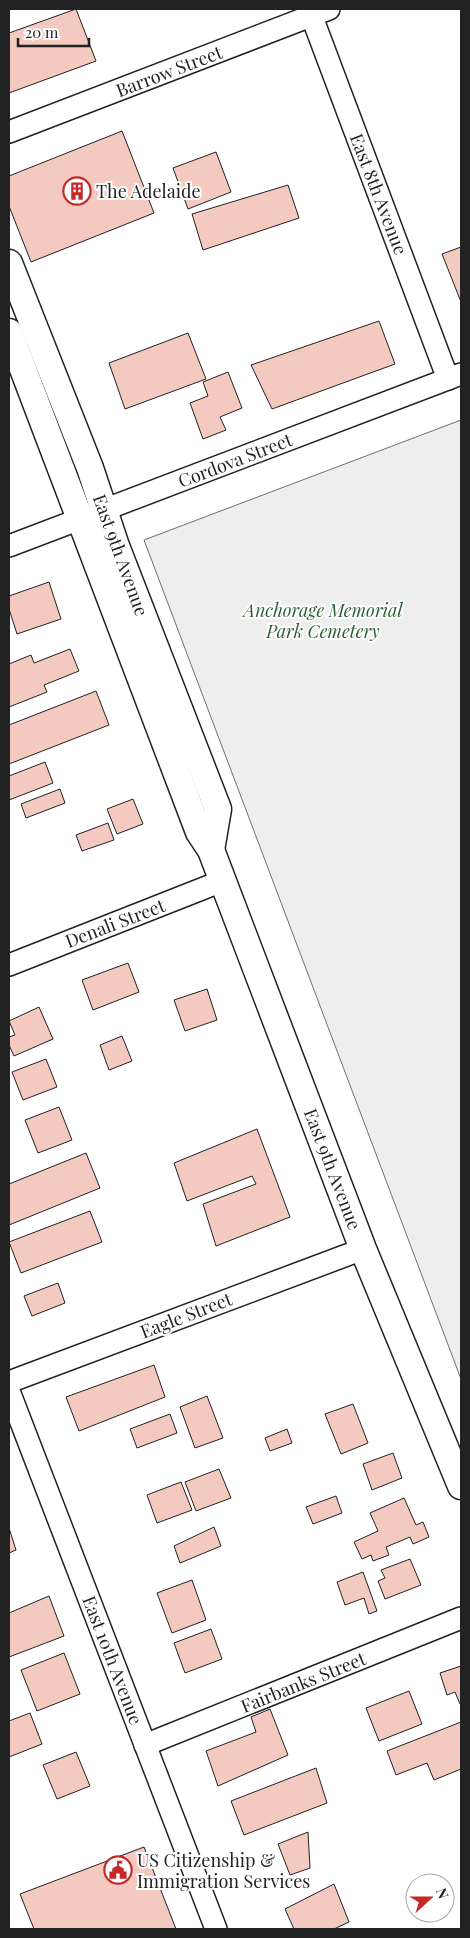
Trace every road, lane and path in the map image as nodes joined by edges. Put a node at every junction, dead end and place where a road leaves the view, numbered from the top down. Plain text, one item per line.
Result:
1 (316, 11) edge
2 (9, 132) edge
3 (9, 263) edge
4 (9, 332) edge
5 (455, 377) edge
6 (104, 510) junction
7 (79, 520) junction
8 (9, 546) edge
9 (211, 850) junction
10 (222, 881) junction
11 (9, 965) edge
12 (363, 1249) junction
13 (9, 1382) edge
14 (9, 1391) edge
15 (461, 1486) edge
16 (461, 1618) edge
17 (146, 1745) junction
18 (216, 1929) edge

1 - 2 street, Barrow Street
1 - 5 street, East 8th Avenue
3 - 6 street, East 9th Avenue
4 - 7 street, East 9th Avenue
5 - 6 street, Cordova Street
6 - 7 street, Cordova Street
6 - 9 street, East 9th Avenue
7 - 8 street, Cordova Street
7 - 9 street, East 9th Avenue
9 - 10 street, East 9th Avenue
10 - 11 street, Denali Street
10 - 12 street, East 9th Avenue
12 - 13 street, Eagle Street
12 - 15 street, East 9th Avenue
14 - 17 street, East 10th Avenue
16 - 17 street, Fairbanks Street
17 - 18 street, East 10th Avenue

